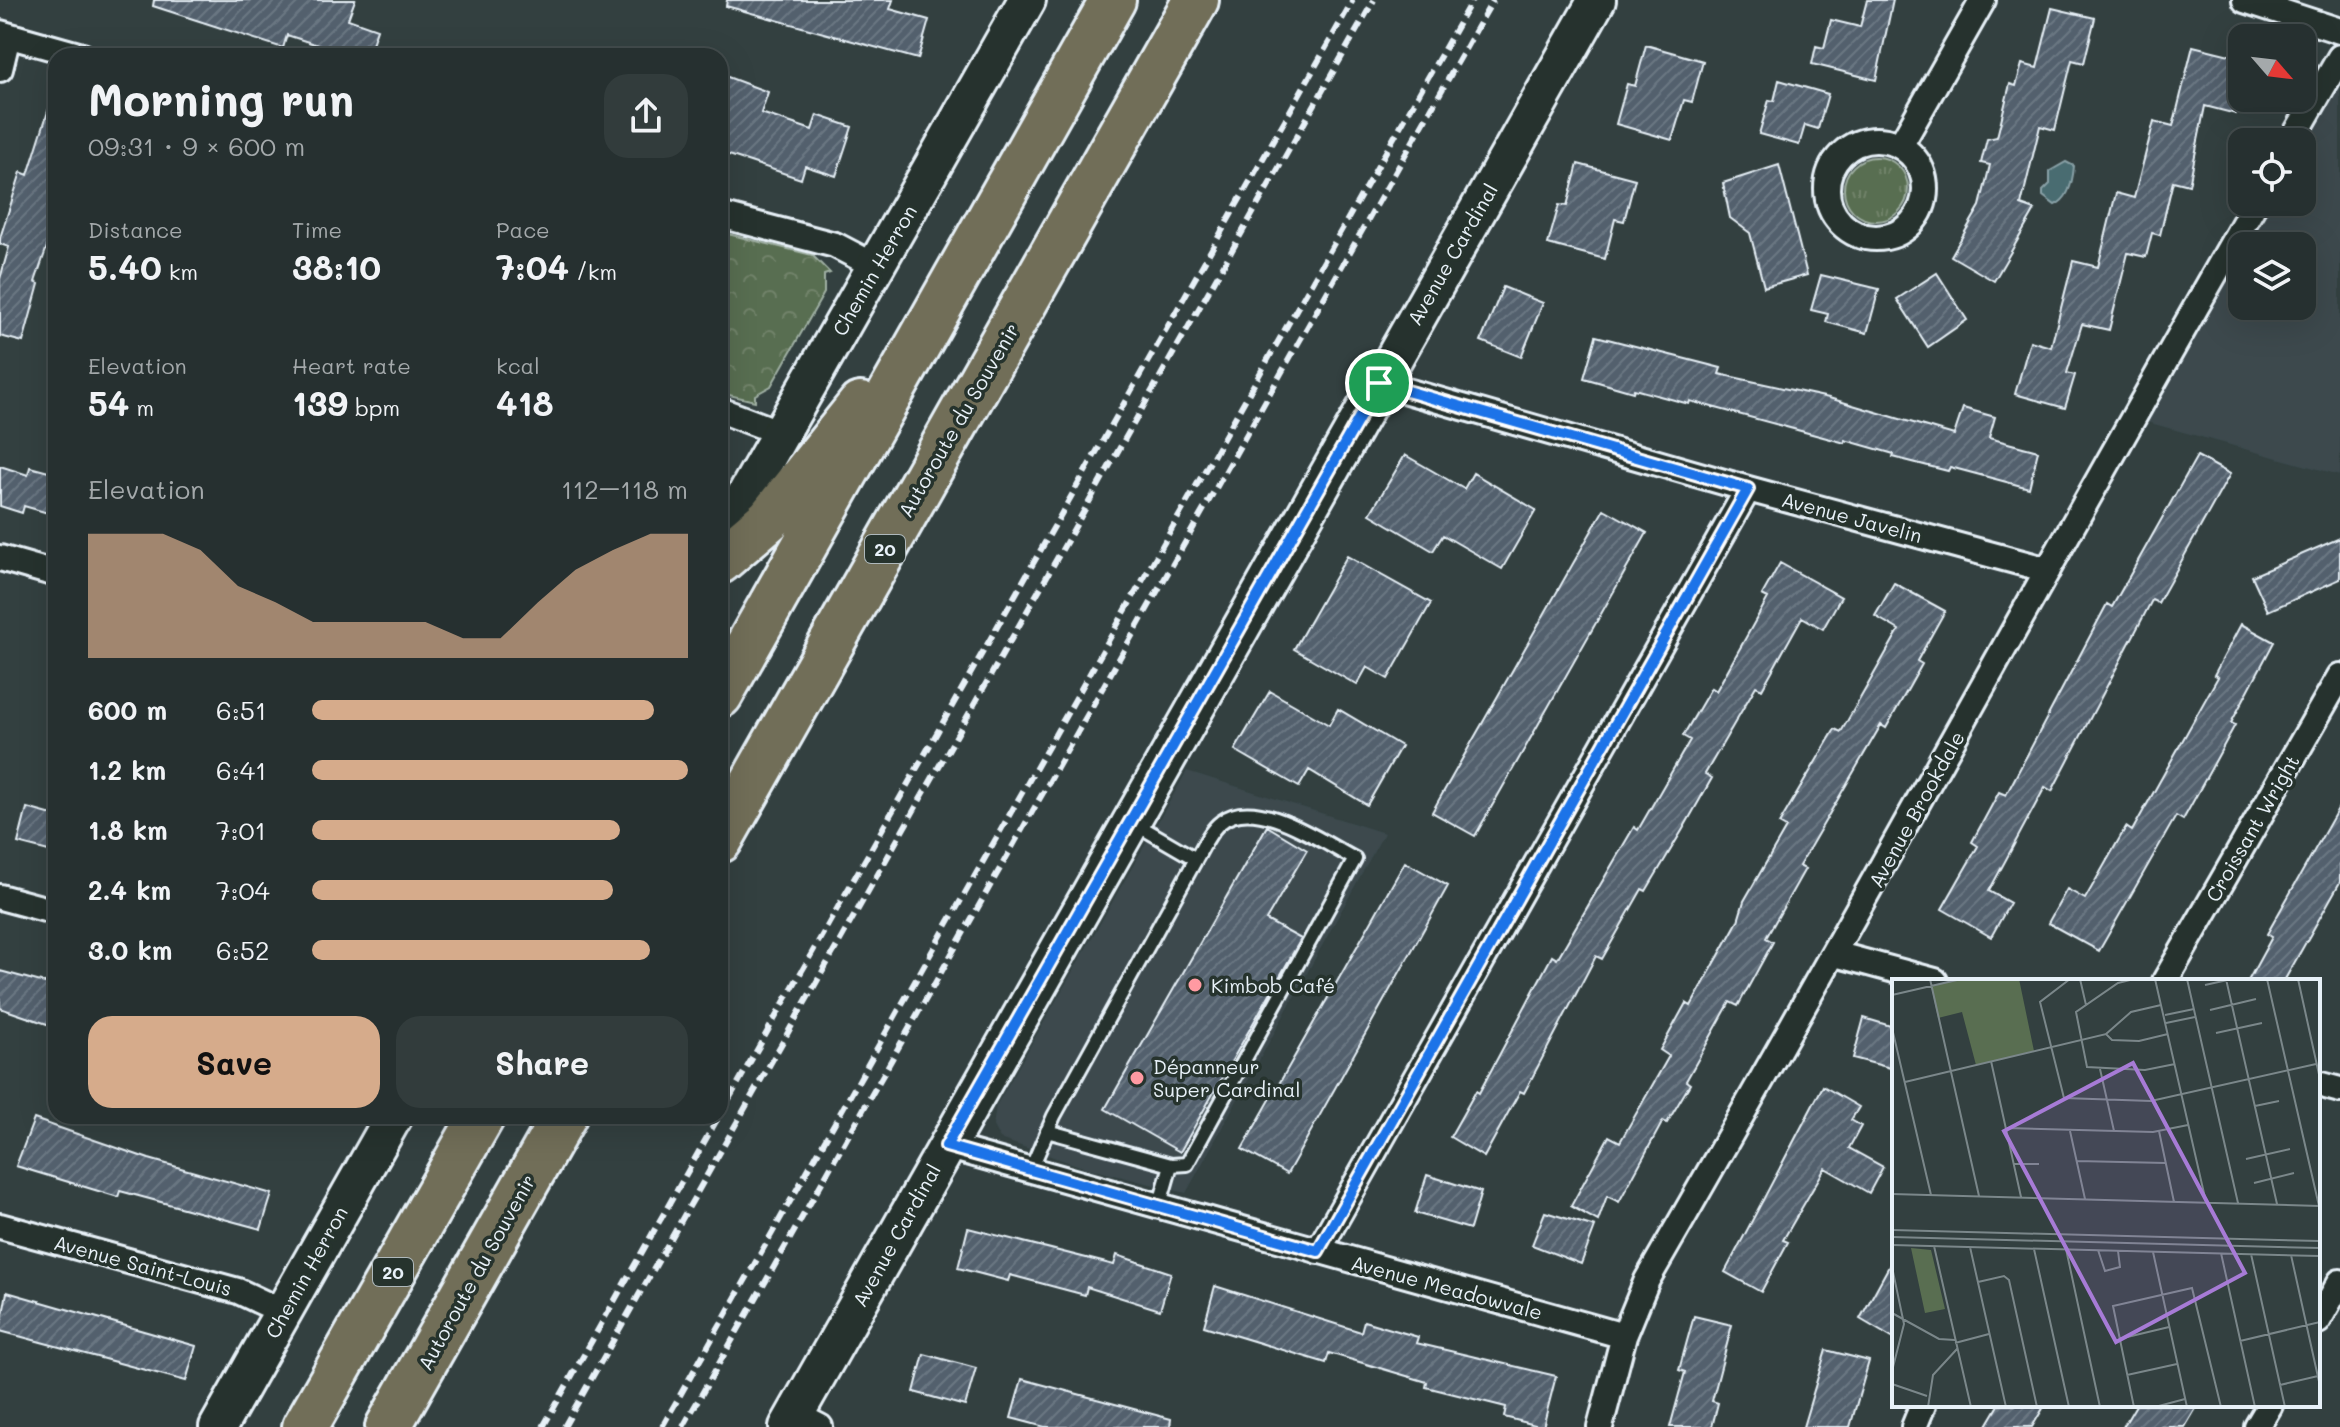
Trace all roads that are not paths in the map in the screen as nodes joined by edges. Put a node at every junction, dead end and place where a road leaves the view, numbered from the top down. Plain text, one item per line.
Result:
1 (1027, 0) edge
2 (1113, 0) edge
3 (1196, 0) edge
4 (1597, 0) edge
5 (1983, 0) edge
6 (2245, 0) edge
7 (2340, 31) edge
8 (4, 35) edge
9 (52, 48) edge
10 (2340, 57) edge
11 (0, 69) edge
12 (2299, 128) edge
13 (1900, 146) junction
14 (2248, 216) edge
15 (728, 217) edge
16 (877, 267) junction
17 (946, 297) junction
18 (1379, 383) junction
19 (728, 413) edge
20 (781, 433) junction
21 (1748, 489) junction
22 (728, 526) edge
23 (728, 554) edge
24 (0, 558) edge
25 (2048, 570) junction
26 (48, 572) edge
27 (2340, 676) edge
28 (728, 681) edge
29 (1131, 821) junction
30 (728, 826) edge
31 (1196, 859) junction
32 (0, 897) edge
33 (48, 910) edge
34 (1835, 954) junction
35 (1928, 979) edge
36 (2166, 979) edge
37 (2320, 1085) edge
38 (2340, 1090) edge
39 (389, 1124) edge
40 (477, 1124) edge
41 (559, 1124) edge
42 (1047, 1131) junction
43 (946, 1146) junction
44 (1171, 1165) junction
45 (1031, 1169) junction
46 (1159, 1207) junction
47 (0, 1226) edge
48 (1318, 1251) junction
49 (2340, 1282) edge
50 (283, 1312) junction
51 (2320, 1317) edge
52 (1624, 1336) junction
53 (413, 1383) junction
54 (1922, 1407) edge
55 (2269, 1407) edge
56 (801, 1423) edge
57 (218, 1427) edge
58 (305, 1427) edge
59 (388, 1427) edge
60 (399, 1427) edge
61 (1600, 1427) edge
62 (1914, 1427) edge
63 (2257, 1427) edge

1 - 16 main road, Chemin Herron
2 - 17 highway
3 - 30 highway, Autoroute du Souvenir / 20
4 - 18 main road, Avenue Cardinal
5 - 13 street
6 - 7 street
8 - 9 street
8 - 11 street
10 - 12 street
13 - 13 street
14 - 25 street, Avenue Brookdale
15 - 16 street
16 - 20 main road, Chemin Herron
17 - 23 highway
17 - 28 highway
18 - 21 street, Avenue Javelin
18 - 29 main road, Avenue Cardinal
19 - 20 street
20 - 22 main road, Chemin Herron
21 - 25 street, Avenue Javelin
21 - 48 street
24 - 26 street
25 - 34 street, Avenue Brookdale
27 - 36 street, Croissant Wright
29 - 31 lane
29 - 43 main road, Avenue Cardinal
31 - 42 lane
31 - 44 lane
32 - 33 street
34 - 35 street
34 - 52 street, Avenue Brookdale
37 - 38 street
39 - 50 main road, Chemin Herron
40 - 58 highway, 20
41 - 53 highway, Autoroute du Souvenir
42 - 44 lane
42 - 45 lane
43 - 45 street, Avenue Meadowvale
43 - 56 main road, Avenue Cardinal
44 - 46 lane
45 - 46 street, Avenue Meadowvale
46 - 48 street, Avenue Meadowvale
47 - 50 street, Avenue Saint-Louis
48 - 52 street, Avenue Meadowvale
49 - 51 street
50 - 57 main road, Chemin Herron
52 - 61 street, Avenue Brookdale
53 - 59 highway, Autoroute du Souvenir
53 - 60 lane
54 - 62 street
55 - 63 street

